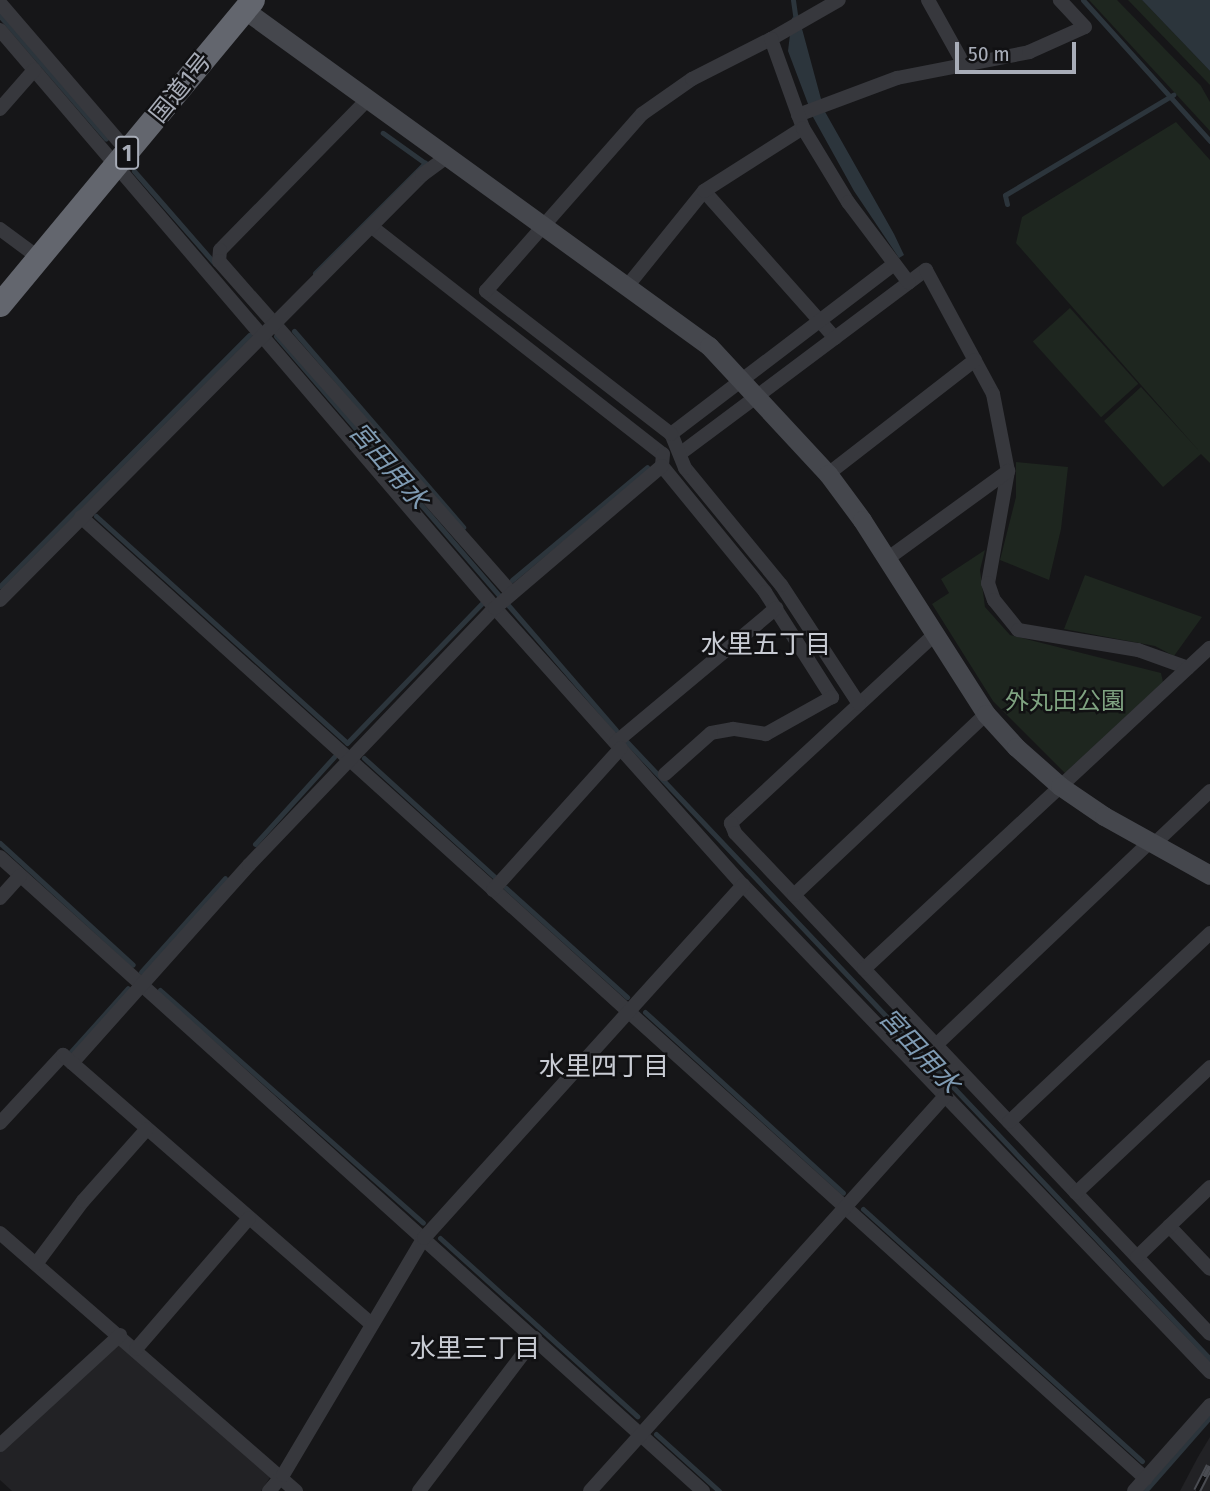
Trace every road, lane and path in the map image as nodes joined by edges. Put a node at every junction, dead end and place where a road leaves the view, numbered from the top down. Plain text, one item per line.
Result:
1 (839, 0) edge
2 (928, 0) edge
3 (1060, 0) edge
4 (0, 3) edge
5 (249, 5) edge
6 (0, 30) edge
7 (775, 37) junction
8 (963, 63) junction
9 (34, 70) junction
10 (368, 99) junction
11 (0, 109) edge
12 (803, 118) junction
13 (448, 156) junction
14 (121, 160) junction
15 (704, 191) junction
16 (545, 224) junction
17 (372, 227) junction
18 (0, 229) edge
19 (39, 258) junction
20 (893, 265) junction
21 (629, 284) junction
22 (909, 284) junction
23 (0, 305) edge
24 (822, 320) junction
25 (276, 324) junction
26 (263, 337) junction
27 (835, 338) junction
28 (975, 360) junction
29 (744, 379) junction
30 (758, 395) junction
31 (671, 434) junction
32 (681, 453) junction
33 (662, 466) junction
34 (1008, 471) junction
35 (828, 474) junction
36 (81, 517) junction
37 (887, 559) junction
38 (512, 593) junction
39 (0, 600) edge
40 (495, 608) junction
41 (776, 608) junction
42 (934, 635) junction
43 (1210, 648) edge
44 (1188, 668) junction
45 (859, 704) junction
46 (986, 714) junction
47 (618, 745) junction
48 (349, 760) junction
49 (665, 774) dead end
50 (1060, 786) junction
51 (1210, 792) edge
52 (1152, 843) junction
53 (0, 857) edge
54 (1210, 875) edge
55 (20, 876) junction
56 (743, 885) junction
57 (493, 890) junction
58 (794, 895) junction
59 (0, 898) edge
60 (1210, 933) edge
61 (864, 969) junction
62 (144, 986) junction
63 (629, 1011) junction
64 (936, 1045) junction
65 (72, 1063) junction
66 (1210, 1068) edge
67 (945, 1096) junction
68 (1009, 1122) junction
69 (0, 1123) edge
70 (147, 1129) junction
71 (1210, 1187) edge
72 (1076, 1193) junction
73 (845, 1207) junction
74 (249, 1218) junction
75 (1169, 1226) junction
76 (424, 1237) junction
77 (3, 1241) edge
78 (1137, 1257) junction
79 (36, 1264) junction
80 (1210, 1269) edge
81 (371, 1324) junction
82 (1210, 1334) edge
83 (120, 1335) junction
84 (535, 1338) junction
85 (136, 1349) junction
86 (1210, 1372) edge
87 (1210, 1405) edge
88 (641, 1434) junction
89 (0, 1445) edge
90 (283, 1475) junction
91 (1146, 1479) junction
92 (268, 1491) edge
93 (296, 1491) edge
94 (419, 1491) edge
95 (590, 1491) edge
96 (704, 1491) edge
97 (1134, 1491) edge

1 - 7 street
2 - 8 street
3 - 8 street
4 - 14 street
5 - 10 street
5 - 14 highway, 国道1号 / 1
6 - 9 street
7 - 12 street
7 - 16 street
8 - 12 street
9 - 11 street
9 - 14 street
10 - 13 street
10 - 25 street
12 - 15 street
12 - 20 street
13 - 16 street
13 - 17 street
14 - 19 highway, 国道1号 / 1
14 - 26 street
15 - 21 street
15 - 24 street
16 - 21 street
16 - 31 street
17 - 25 street
17 - 33 street
18 - 19 street
19 - 23 highway, 国道1号 / 1
20 - 22 street
20 - 24 street
21 - 29 street
22 - 27 street
22 - 28 street
24 - 27 street
24 - 29 street
25 - 26 street
25 - 38 street
26 - 36 street
26 - 40 street
27 - 30 street
28 - 34 street
28 - 35 street
29 - 30 street
29 - 31 street
30 - 32 street
30 - 35 street
31 - 32 street
32 - 45 street
33 - 38 street
33 - 41 street
34 - 37 street
34 - 44 street
35 - 37 street
36 - 39 street
36 - 48 street
37 - 42 street
38 - 40 street
40 - 47 street
40 - 48 street
41 - 47 street
41 - 49 street
42 - 45 street
42 - 46 street
43 - 44 street
44 - 50 street
45 - 58 street
46 - 50 street
46 - 58 street
47 - 56 street
47 - 57 street
48 - 57 street
48 - 62 street
50 - 52 street
50 - 61 street
51 - 52 street
52 - 54 street
52 - 64 street
53 - 55 street
55 - 59 street
55 - 62 street
56 - 63 street
56 - 67 street
57 - 63 street
58 - 61 street
60 - 68 street
61 - 64 street
62 - 65 street
62 - 76 street
63 - 73 street
63 - 76 street
64 - 68 street
65 - 69 street
65 - 70 street
66 - 72 street
67 - 73 street
67 - 86 street
68 - 72 street
70 - 74 street
70 - 79 street
71 - 75 street
72 - 78 street
73 - 88 street
73 - 91 street
74 - 81 street
74 - 85 street
75 - 78 street
75 - 80 street
76 - 81 street
76 - 84 street
77 - 79 street
78 - 82 street
79 - 83 street
81 - 90 street
83 - 85 street
83 - 89 street
84 - 88 street
84 - 94 street
85 - 90 street
87 - 91 street
88 - 95 street
88 - 96 street
90 - 92 street
90 - 93 street
91 - 97 street

